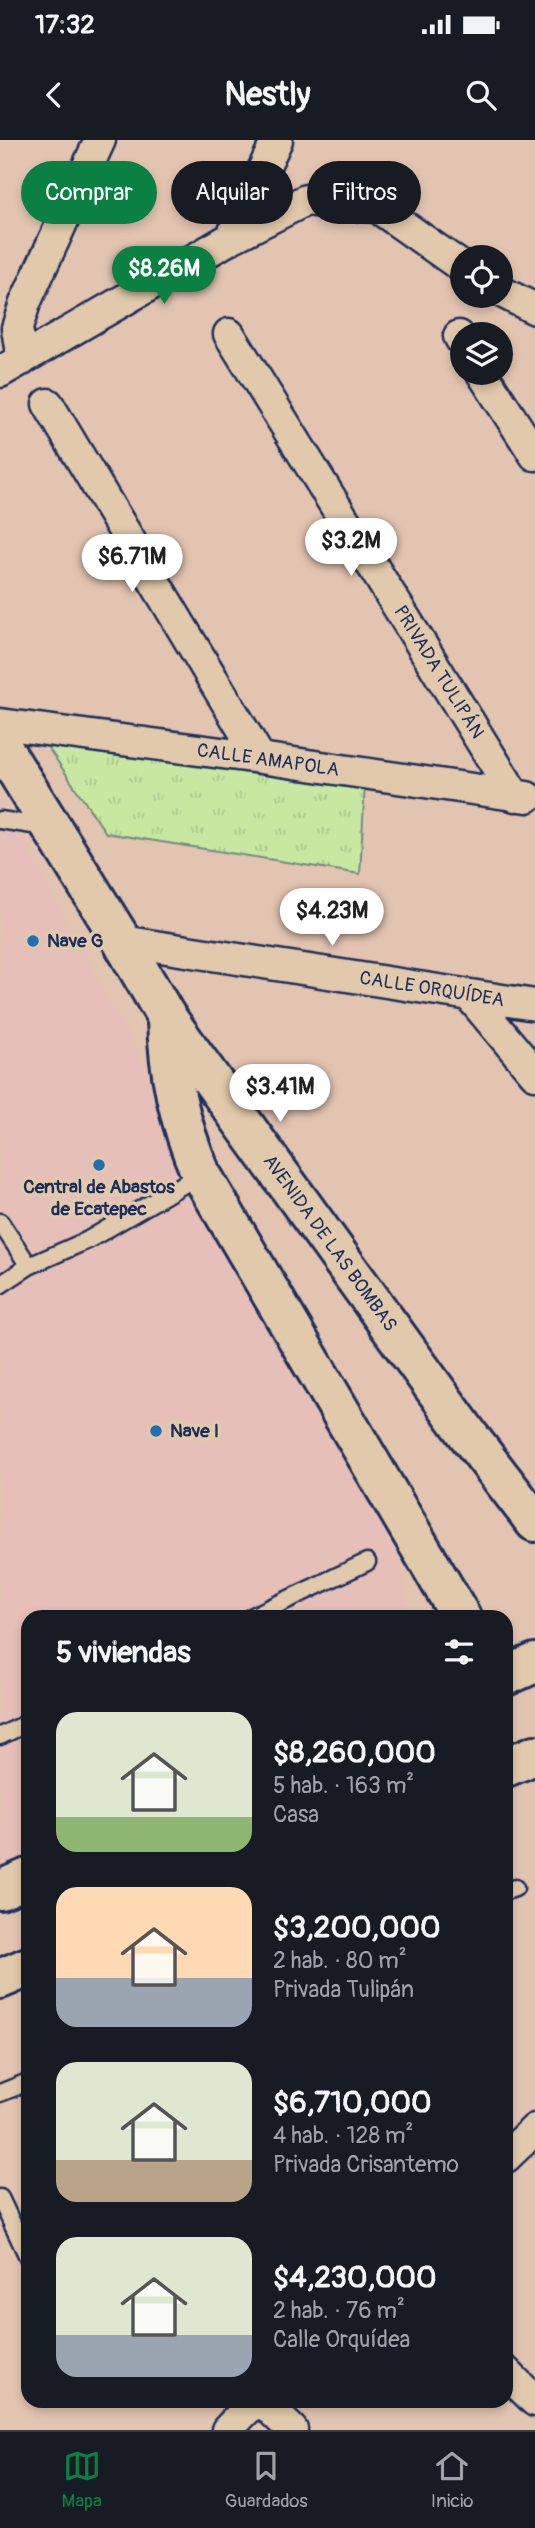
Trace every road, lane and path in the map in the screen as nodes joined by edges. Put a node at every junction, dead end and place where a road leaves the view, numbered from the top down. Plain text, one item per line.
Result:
1 (100, 140) edge
2 (277, 140) edge
3 (231, 238) junction
4 (450, 259) edge
5 (513, 298) edge
6 (535, 309) edge
7 (229, 334) dead end
8 (11, 366) edge
9 (490, 385) edge
10 (48, 404) dead end
11 (535, 455) edge
12 (0, 724) edge
13 (0, 744) edge
14 (260, 758) junction
15 (11, 778) edge
16 (525, 797) edge
17 (0, 820) edge
18 (52, 827) junction
19 (122, 941) junction
20 (469, 995) junction
21 (535, 1005) edge
22 (167, 1018) junction
23 (535, 1074) edge
24 (201, 1174) junction
25 (0, 1223) edge
26 (29, 1266) junction
27 (0, 1285) edge
28 (535, 1522) edge
29 (367, 1562) dead end
30 (266, 1610) edge
31 (457, 1610) edge
32 (535, 1663) edge
33 (513, 1673) edge
34 (21, 1726) edge
35 (0, 1736) edge
36 (21, 1881) edge
37 (0, 1890) edge
38 (21, 1970) edge
39 (0, 1979) edge
40 (21, 2085) edge
41 (0, 2093) edge
42 (533, 2134) edge
43 (513, 2151) edge
44 (0, 2198) edge
45 (21, 2242) edge
46 (513, 2378) edge
47 (535, 2401) edge
48 (248, 2408) edge
49 (269, 2408) edge
50 (228, 2430) edge
51 (292, 2430) edge

1 - 8 street
2 - 3 street
3 - 4 street
3 - 8 street
5 - 6 street
7 - 16 street, PRIVADA TULIPÁN
9 - 11 street
10 - 14 street
12 - 14 street, CALLE AMAPOLA
13 - 15 main road, AVENIDA DE LAS BOMBAS
14 - 16 street, CALLE AMAPOLA
15 - 18 main road, AVENIDA DE LAS BOMBAS
17 - 18 lane
18 - 19 main road, AVENIDA DE LAS BOMBAS
19 - 20 street, CALLE ORQUÍDEA
19 - 22 main road, AVENIDA DE LAS BOMBAS
20 - 21 street, CALLE ORQUÍDEA
20 - 23 street
22 - 24 main road
22 - 28 main road, AVENIDA DE LAS BOMBAS
24 - 26 lane
24 - 31 main road
25 - 26 lane
26 - 27 lane
29 - 30 lane
32 - 33 main road
34 - 35 lane
36 - 37 main road
38 - 39 main road
40 - 41 lane
42 - 43 street
44 - 45 lane
46 - 47 street
48 - 50 street
49 - 51 street

